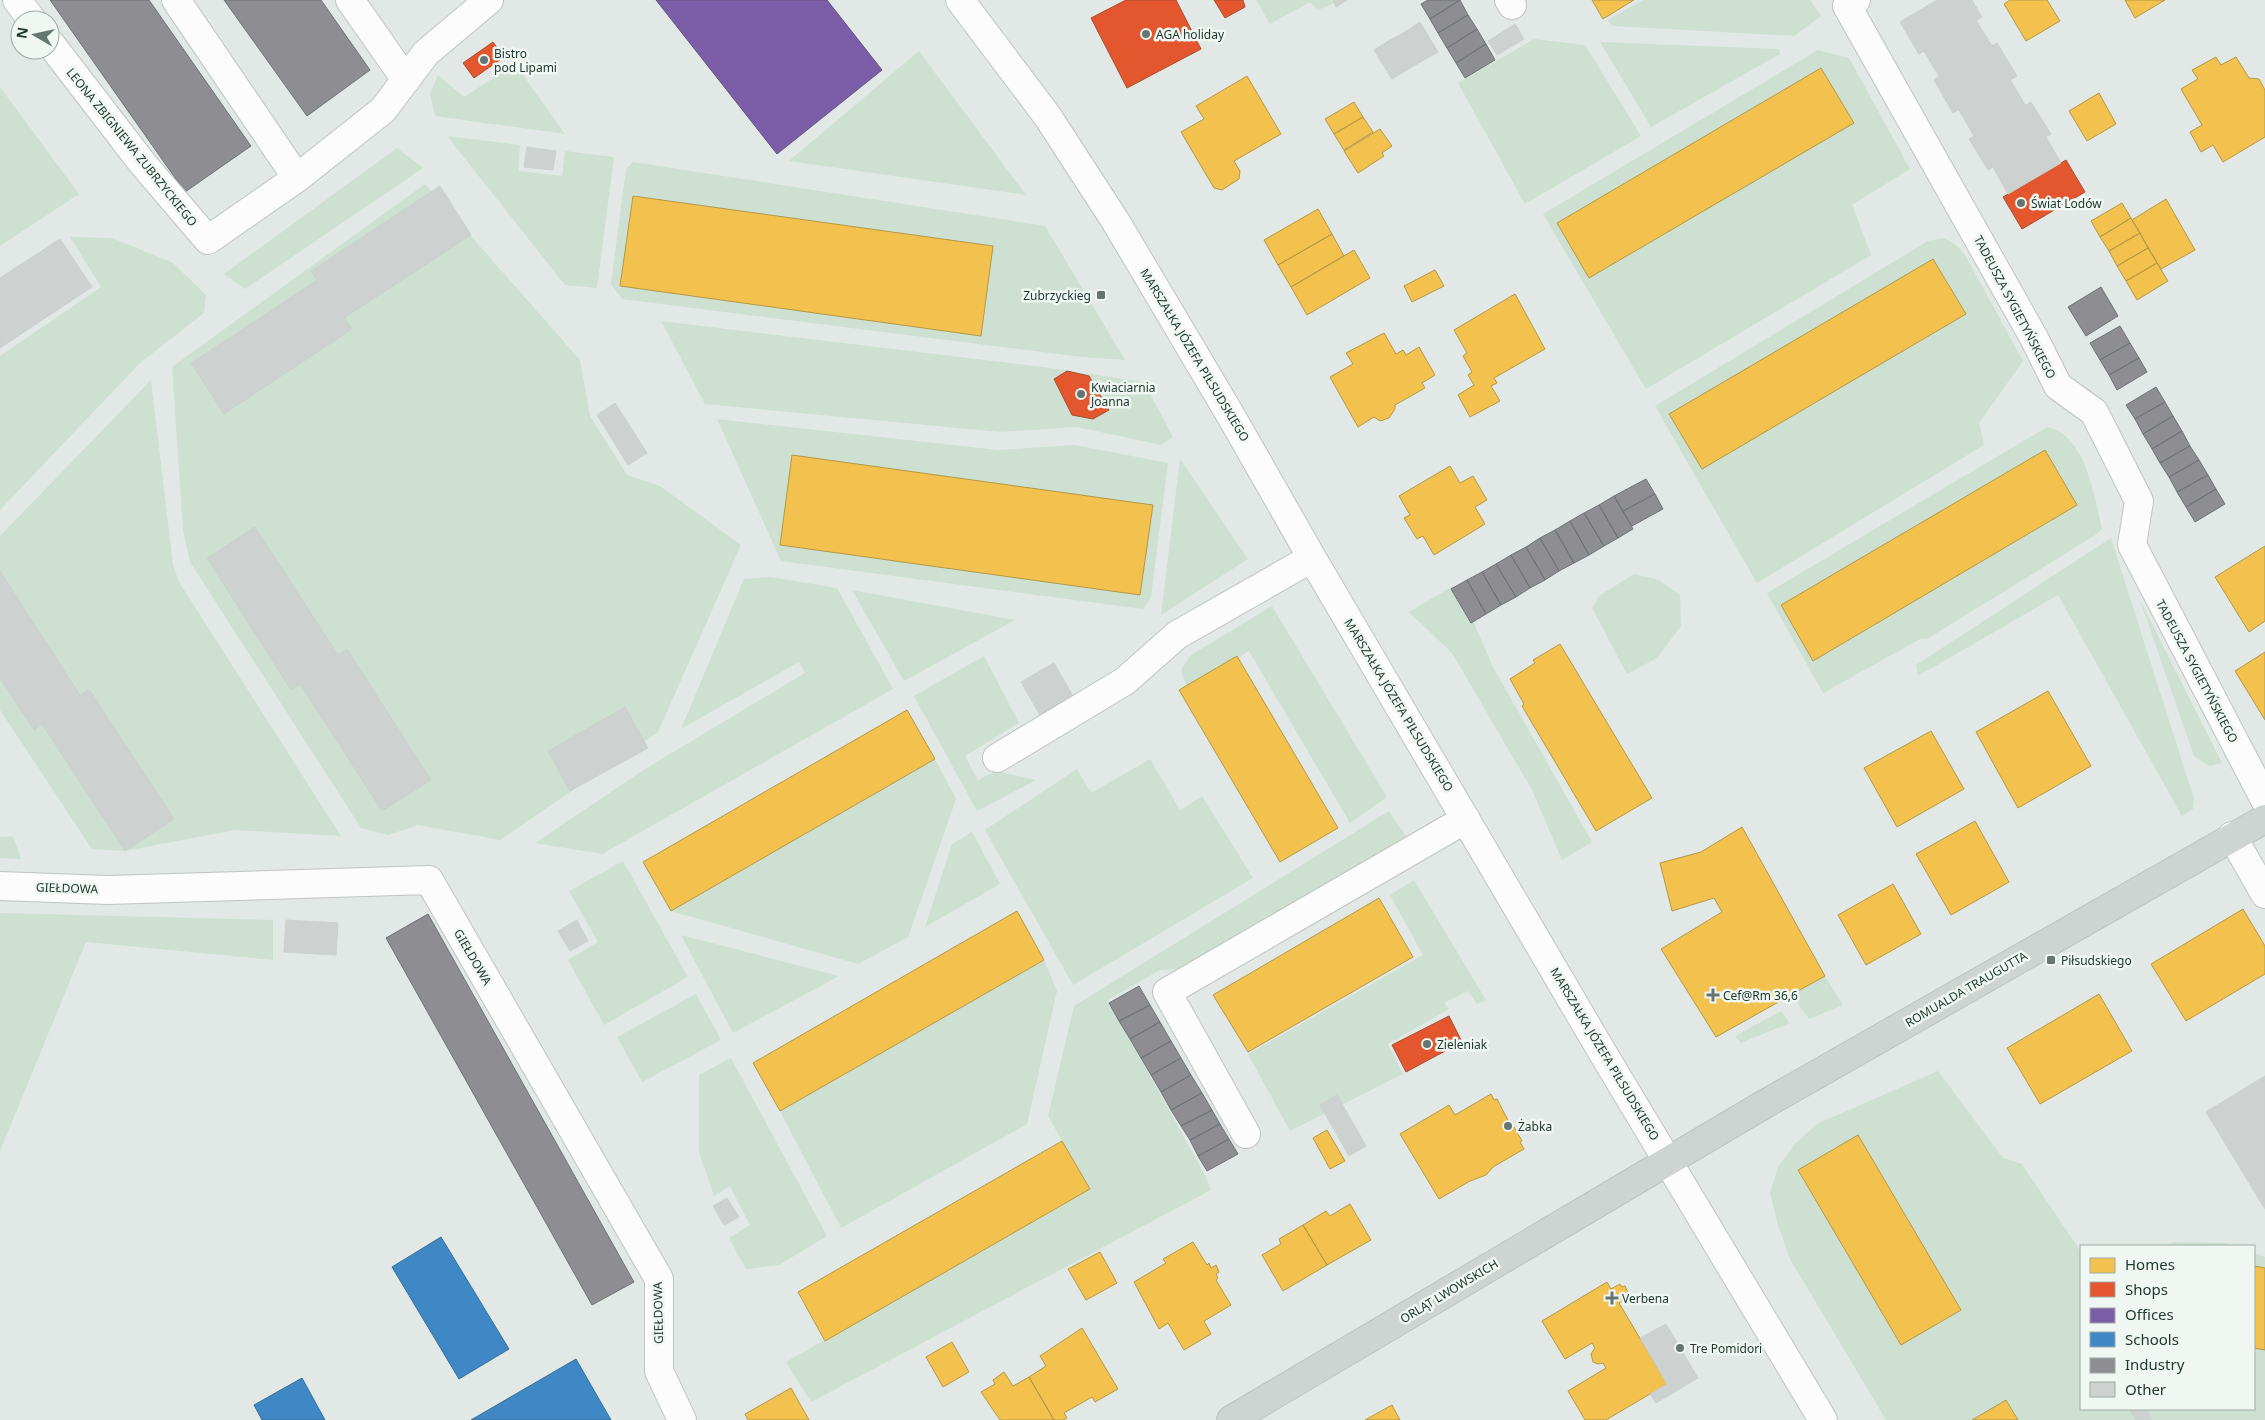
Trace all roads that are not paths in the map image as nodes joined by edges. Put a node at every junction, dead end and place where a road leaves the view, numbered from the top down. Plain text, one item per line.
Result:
1 (16, 0) edge
2 (176, 0) edge
3 (350, 0) edge
4 (489, 0) edge
5 (960, 0) edge
6 (1856, 0) edge
7 (24, 10) edge
8 (60, 57) edge
9 (406, 80) junction
10 (297, 178) junction
11 (1312, 558) junction
12 (997, 758) dead end
13 (2265, 800) edge
14 (1466, 819) junction
15 (2265, 819) edge
16 (2232, 836) junction
17 (0, 886) edge
18 (2265, 894) edge
19 (1246, 1134) dead end
20 (1668, 1161) junction
21 (682, 1420) edge
22 (1231, 1420) edge
23 (1823, 1420) edge

1 - 7 street
2 - 10 street
3 - 9 street
4 - 9 street, LEONA ZBIGNIEWA ZUBRZYCKIEGO
5 - 11 street, MARSZAŁKA JÓZEFA PIŁSUDSKIEGO
6 - 13 street, TADEUSZA SYGIETYŃSKIEGO
8 - 10 street, LEONA ZBIGNIEWA ZUBRZYCKIEGO
9 - 10 street, LEONA ZBIGNIEWA ZUBRZYCKIEGO
11 - 12 street
11 - 14 street, MARSZAŁKA JÓZEFA PIŁSUDSKIEGO
14 - 19 street
14 - 20 street, MARSZAŁKA JÓZEFA PIŁSUDSKIEGO
15 - 16 main road, ROMUALDA TRAUGUTTA
16 - 18 street
16 - 20 main road, ROMUALDA TRAUGUTTA
17 - 21 street, GIEŁDOWA
20 - 22 main road, ORLĄT LWOWSKICH
20 - 23 street, MARSZAŁKA JÓZEFA PIŁSUDSKIEGO

